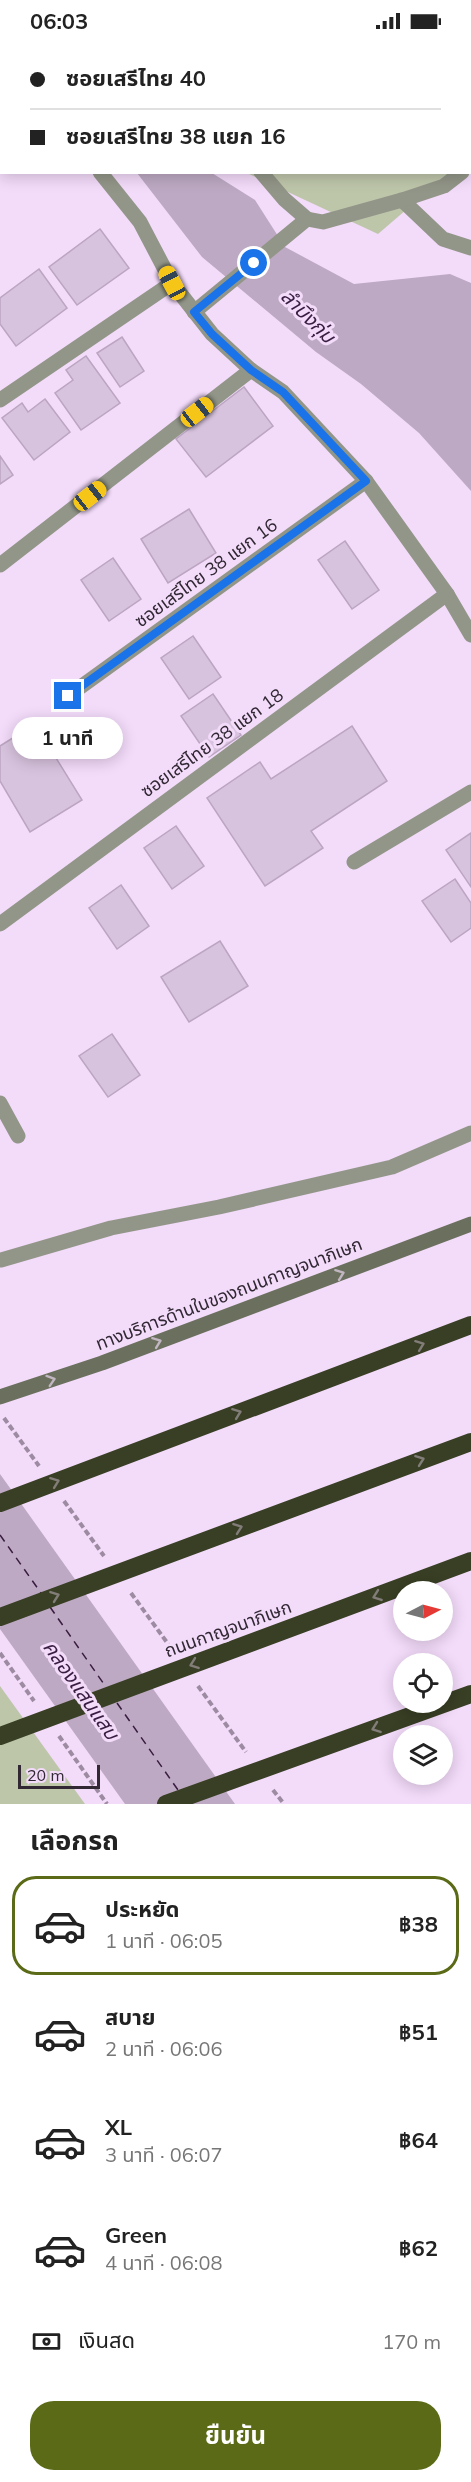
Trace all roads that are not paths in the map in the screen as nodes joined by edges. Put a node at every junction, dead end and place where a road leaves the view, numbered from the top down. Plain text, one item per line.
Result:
1 (102, 174) edge
2 (263, 174) edge
3 (459, 174) edge
4 (402, 200) junction
5 (307, 219) junction
6 (471, 248) edge
7 (172, 283) junction
8 (194, 312) junction
9 (251, 370) junction
10 (0, 400) edge
11 (366, 481) junction
12 (0, 565) edge
13 (447, 594) junction
14 (471, 635) edge
15 (68, 696) dead end
16 (471, 792) edge
17 (354, 862) dead end
18 (0, 924) edge
19 (0, 1103) edge
20 (471, 1133) edge
21 (18, 1136) dead end
22 (471, 1224) edge
23 (1, 1260) edge
24 (471, 1325) edge
25 (0, 1397) edge
26 (471, 1442) edge
27 (0, 1503) edge
28 (471, 1561) edge
29 (0, 1617) edge
30 (471, 1694) edge
31 (0, 1736) edge
32 (166, 1804) edge

1 - 7 street
2 - 5 street
3 - 4 street
4 - 5 street
4 - 6 street
5 - 8 street
7 - 8 street
7 - 10 street
8 - 9 street
9 - 11 street
9 - 12 street
11 - 13 street
11 - 15 street, ซอยเสรีไทย 38 แยก 16
13 - 14 street
13 - 18 street, ซอยเสรีไทย 38 แยก 18
16 - 17 street
19 - 21 street
20 - 23 street
25 -> 22 main road, ทางบริการด้านในของถนนกาญจนาภิเษก
27 -> 24 highway
29 -> 26 highway
28 -> 31 highway, ถนนกาญจนาภิเษก
30 -> 32 highway

